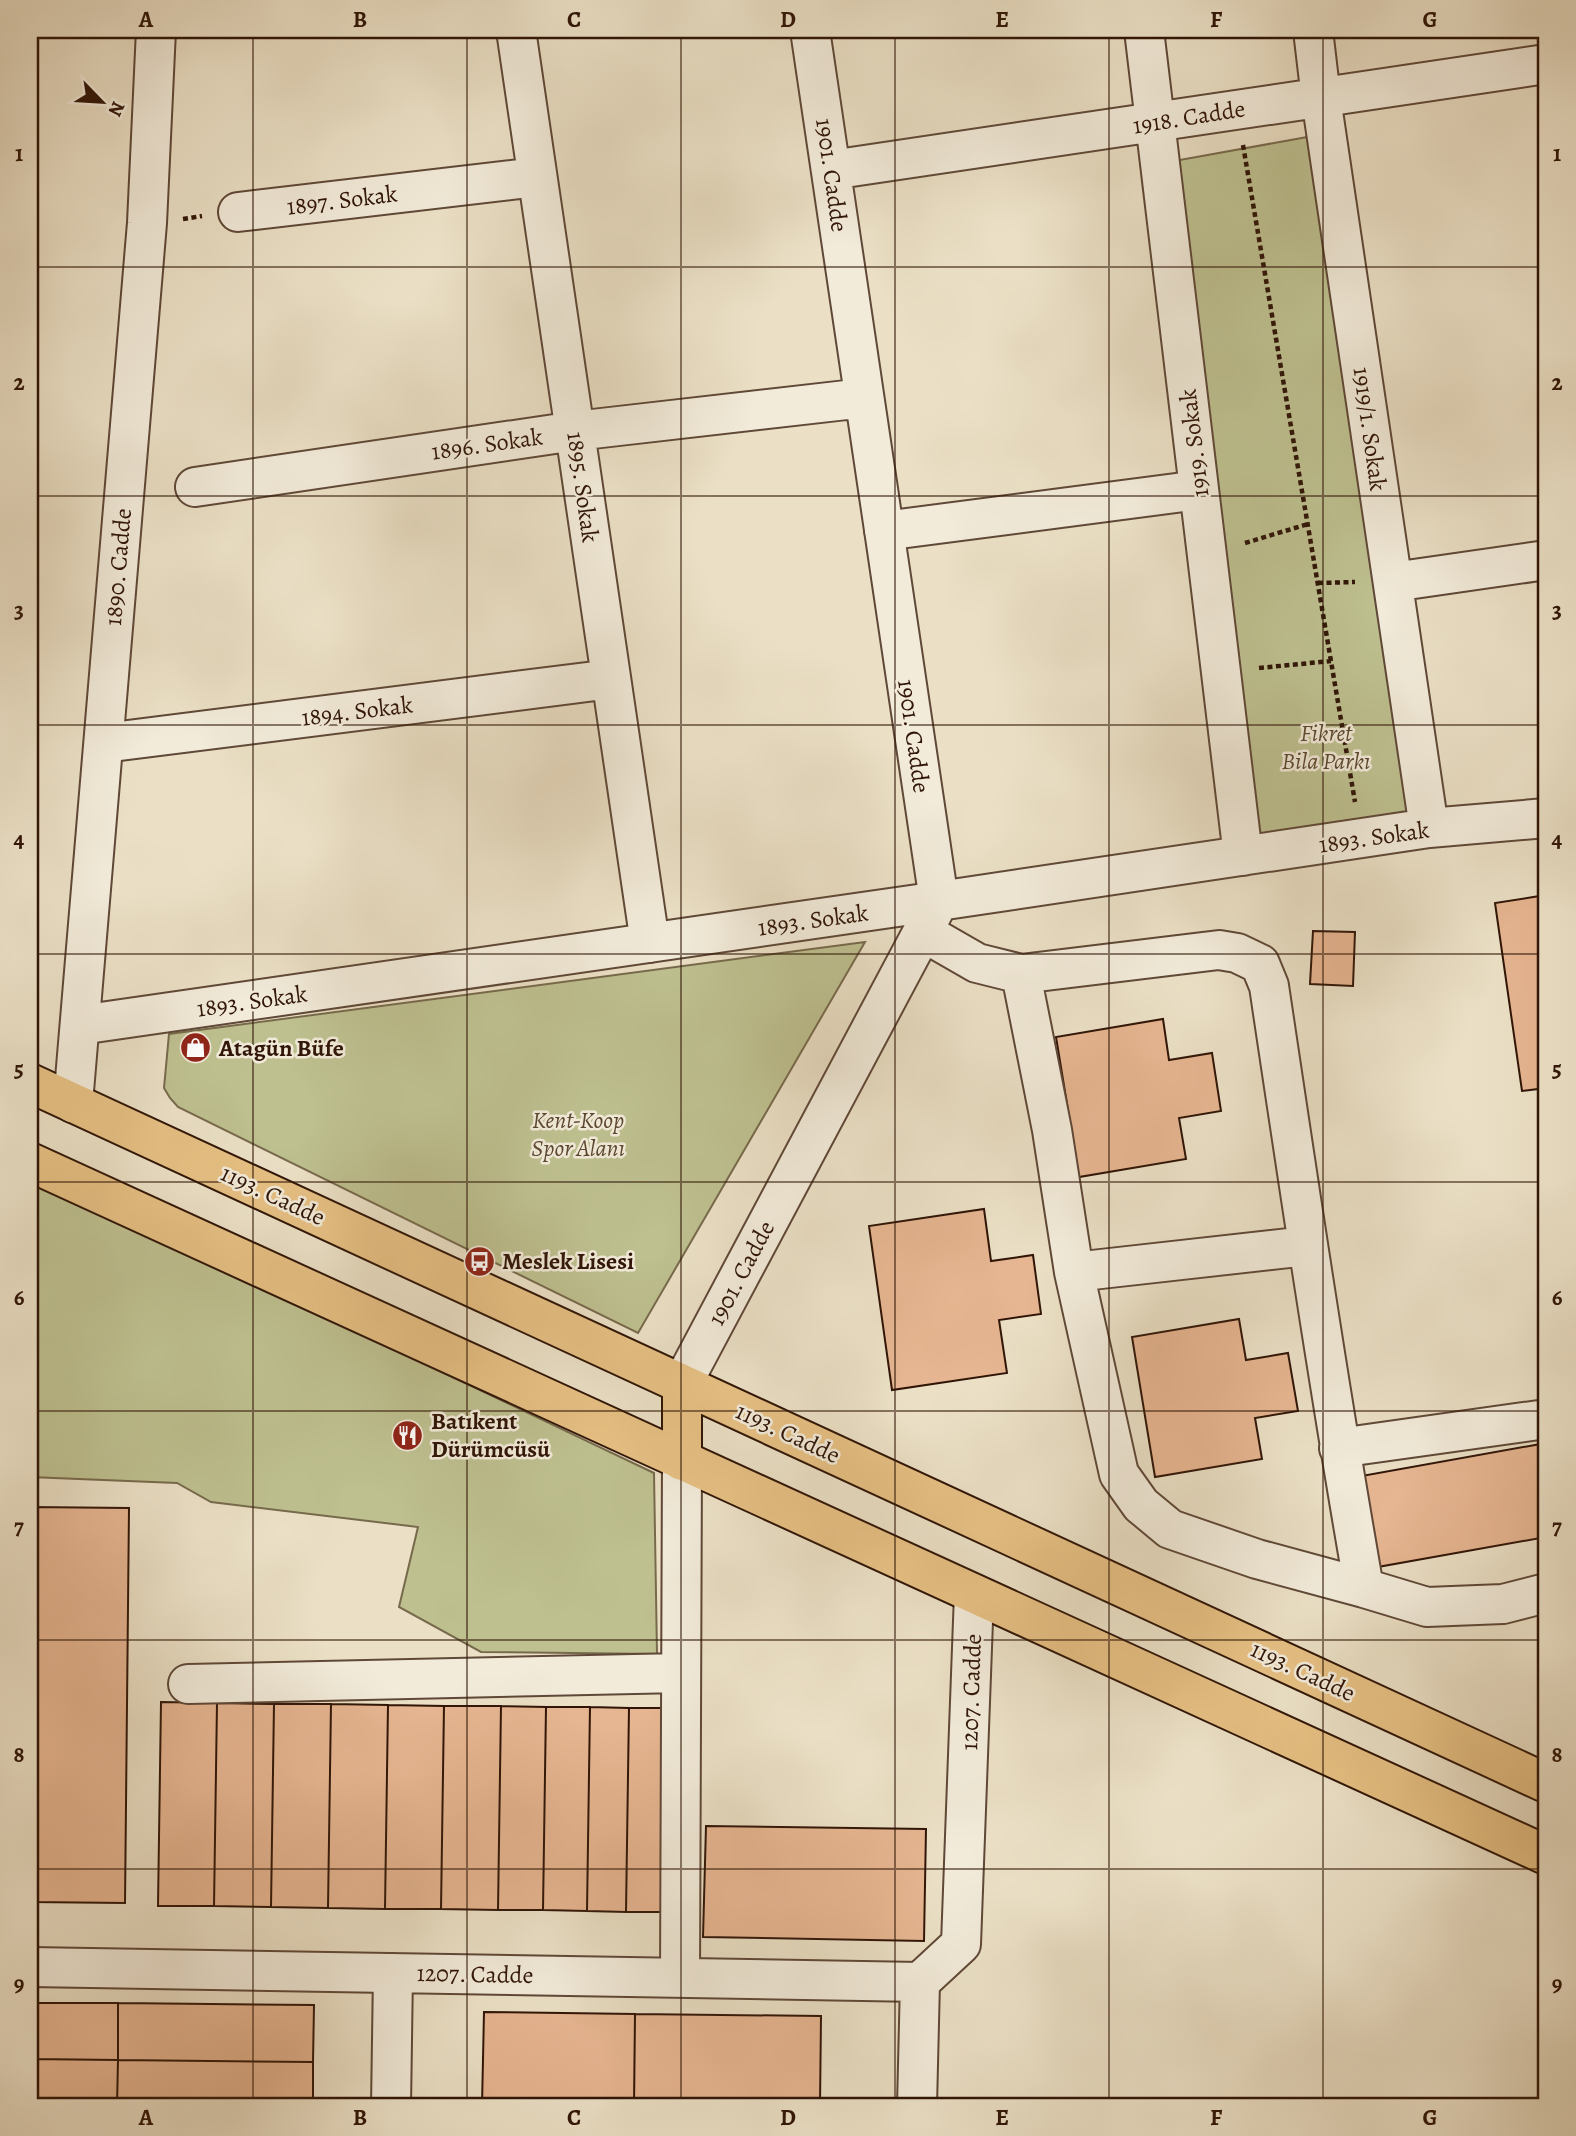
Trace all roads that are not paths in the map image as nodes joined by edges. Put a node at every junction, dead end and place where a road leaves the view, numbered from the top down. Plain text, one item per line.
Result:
1 (156, 30) edge
2 (516, 30) edge
3 (810, 30) edge
4 (1144, 30) edge
5 (1313, 30) edge
6 (1546, 64) edge
7 (1321, 98) junction
8 (1155, 122) junction
9 (831, 170) junction
10 (537, 177) junction
11 (238, 212) road end
12 (864, 397) junction
13 (575, 431) junction
14 (195, 487) dead end
15 (1199, 490) junction
16 (884, 531) junction
17 (1546, 560) edge
18 (1392, 582) junction
19 (611, 679) junction
20 (104, 743) junction
21 (1546, 818) edge
22 (1429, 828) junction
23 (1243, 856) junction
24 (931, 917) junction
25 (650, 943) junction
26 (1021, 974) junction
27 (80, 1025) junction
28 (30, 1083) edge
29 (73, 1103) junction
30 (30, 1162) edge
31 (1307, 1246) junction
32 (1074, 1272) junction
33 (682, 1384) junction
34 (1546, 1419) edge
35 (1339, 1448) junction
36 (682, 1461) junction
37 (1364, 1588) junction
38 (1546, 1593) edge
39 (974, 1594) junction
40 (681, 1673) junction
41 (188, 1684) dead end
42 (1546, 1783) edge
43 (1546, 1855) edge
44 (30, 1967) edge
45 (393, 1973) junction
46 (680, 1978) junction
47 (920, 1982) junction
48 (391, 2106) edge
49 (916, 2106) edge

1 - 20 street, 1890. Cadde
2 - 10 street, 1895. Sokak
3 - 9 street, 1901. Cadde
4 - 8 street, 1919. Sokak
5 - 7 street, 1919/1. Sokak
6 - 7 street, 1918. Cadde
7 - 8 street, 1918. Cadde
7 - 18 street, 1919/1. Sokak
8 - 9 street, 1918. Cadde
8 - 15 street, 1919. Sokak
9 - 12 street, 1901. Cadde
10 - 11 street, 1897. Sokak
10 - 13 street, 1895. Sokak
12 - 13 street, 1896. Sokak
12 - 16 street, 1901. Cadde
13 - 14 street, 1896. Sokak
13 - 19 street, 1895. Sokak
15 - 16 street
15 - 23 street, 1919. Sokak
16 - 24 street, 1901. Cadde
17 - 18 street
18 - 22 street, 1919/1. Sokak
19 - 20 street, 1894. Sokak
19 - 25 street, 1895. Sokak
20 - 27 street, 1890. Cadde
21 - 22 street, 1893. Sokak
22 - 23 street, 1893. Sokak
23 - 24 street, 1893. Sokak
24 - 25 street, 1893. Sokak
24 - 26 street
24 - 33 street, 1901. Cadde
25 - 27 street, 1893. Sokak
26 - 31 street
26 - 32 street
27 - 29 street, 1890. Cadde
28 - 29 main road, 1193. Cadde
29 - 33 main road, 1193. Cadde
30 - 36 main road
31 - 32 street
31 - 35 street
32 - 37 street
33 - 36 main road
33 - 42 main road, 1193. Cadde
34 - 35 street
35 - 37 street
36 - 39 main road
36 - 40 street
37 - 38 street
39 - 43 main road
39 - 47 street, 1207. Cadde
40 - 41 street
40 - 46 street
44 - 45 street, 1207. Cadde
45 - 46 street, 1207. Cadde
45 - 48 street
46 - 47 street, 1207. Cadde
47 - 49 street

